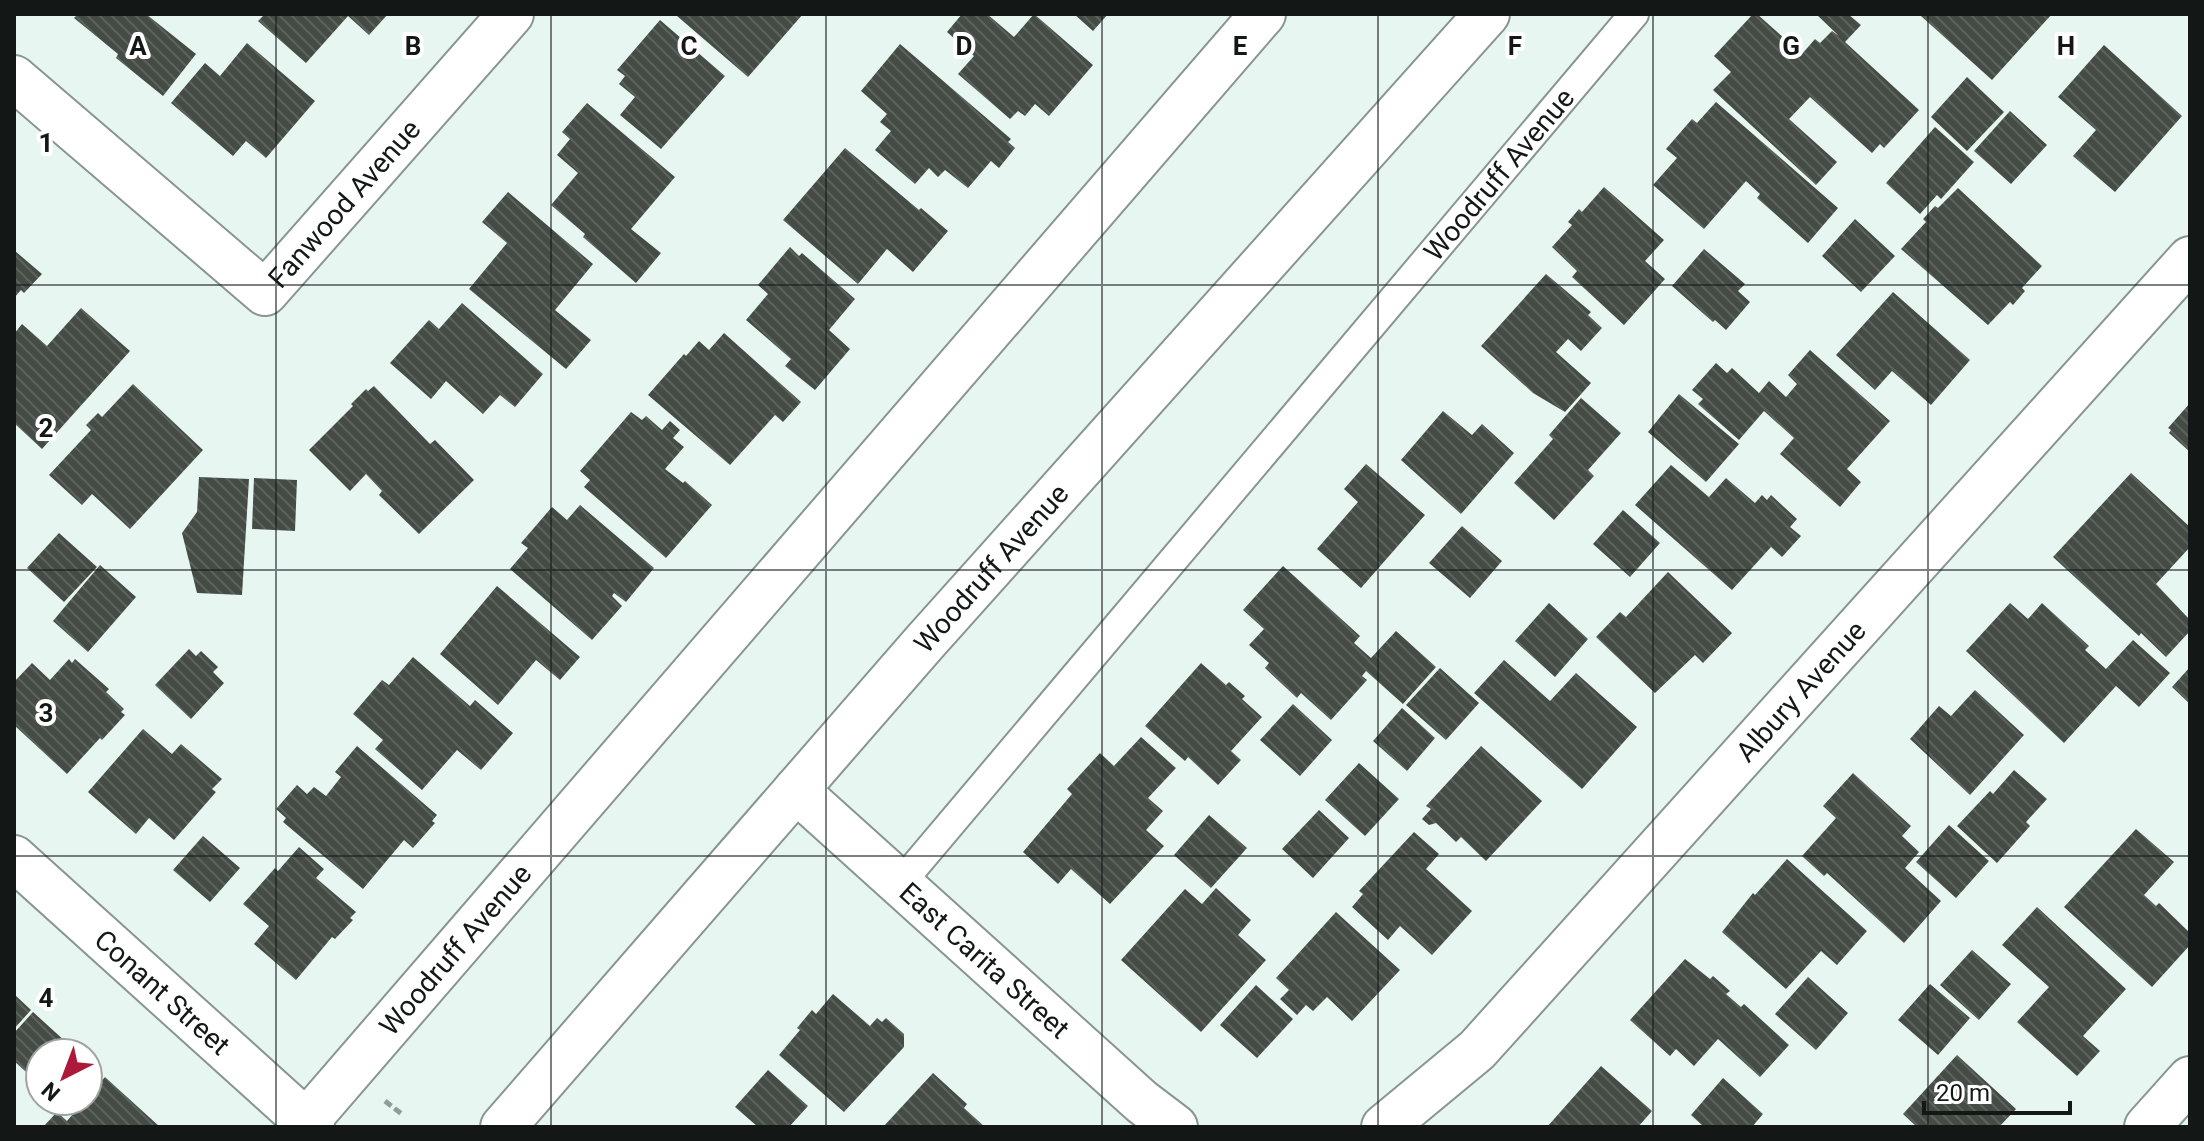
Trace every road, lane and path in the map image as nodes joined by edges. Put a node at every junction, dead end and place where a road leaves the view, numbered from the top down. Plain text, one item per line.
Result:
1 (511, 14) edge
2 (1263, 14) edge
3 (1487, 14) edge
4 (1634, 14) edge
5 (14, 78) edge
6 (2190, 259) edge
7 (796, 790) junction
8 (14, 858) edge
9 (899, 885) junction
10 (2190, 1079) edge
11 (381, 1098) dead end
12 (392, 1107) junction
13 (386, 1113) dead end
14 (403, 1115) dead end
15 (1393, 1120) edge
16 (309, 1124) edge
17 (503, 1127) edge
18 (1175, 1127) edge
19 (2147, 1127) edge

1 - 5 street, Fanwood Avenue
2 - 16 street, Woodruff Avenue
3 - 7 street, Woodruff Avenue
4 - 9 lane, Woodruff Avenue
6 - 15 street, Albury Avenue
7 - 9 street, East Carita Street
7 - 17 street, Woodruff Avenue
8 - 16 street, Conant Street
9 - 18 street, East Carita Street
10 - 19 street
11 - 12 path
12 - 13 path
12 - 14 path

